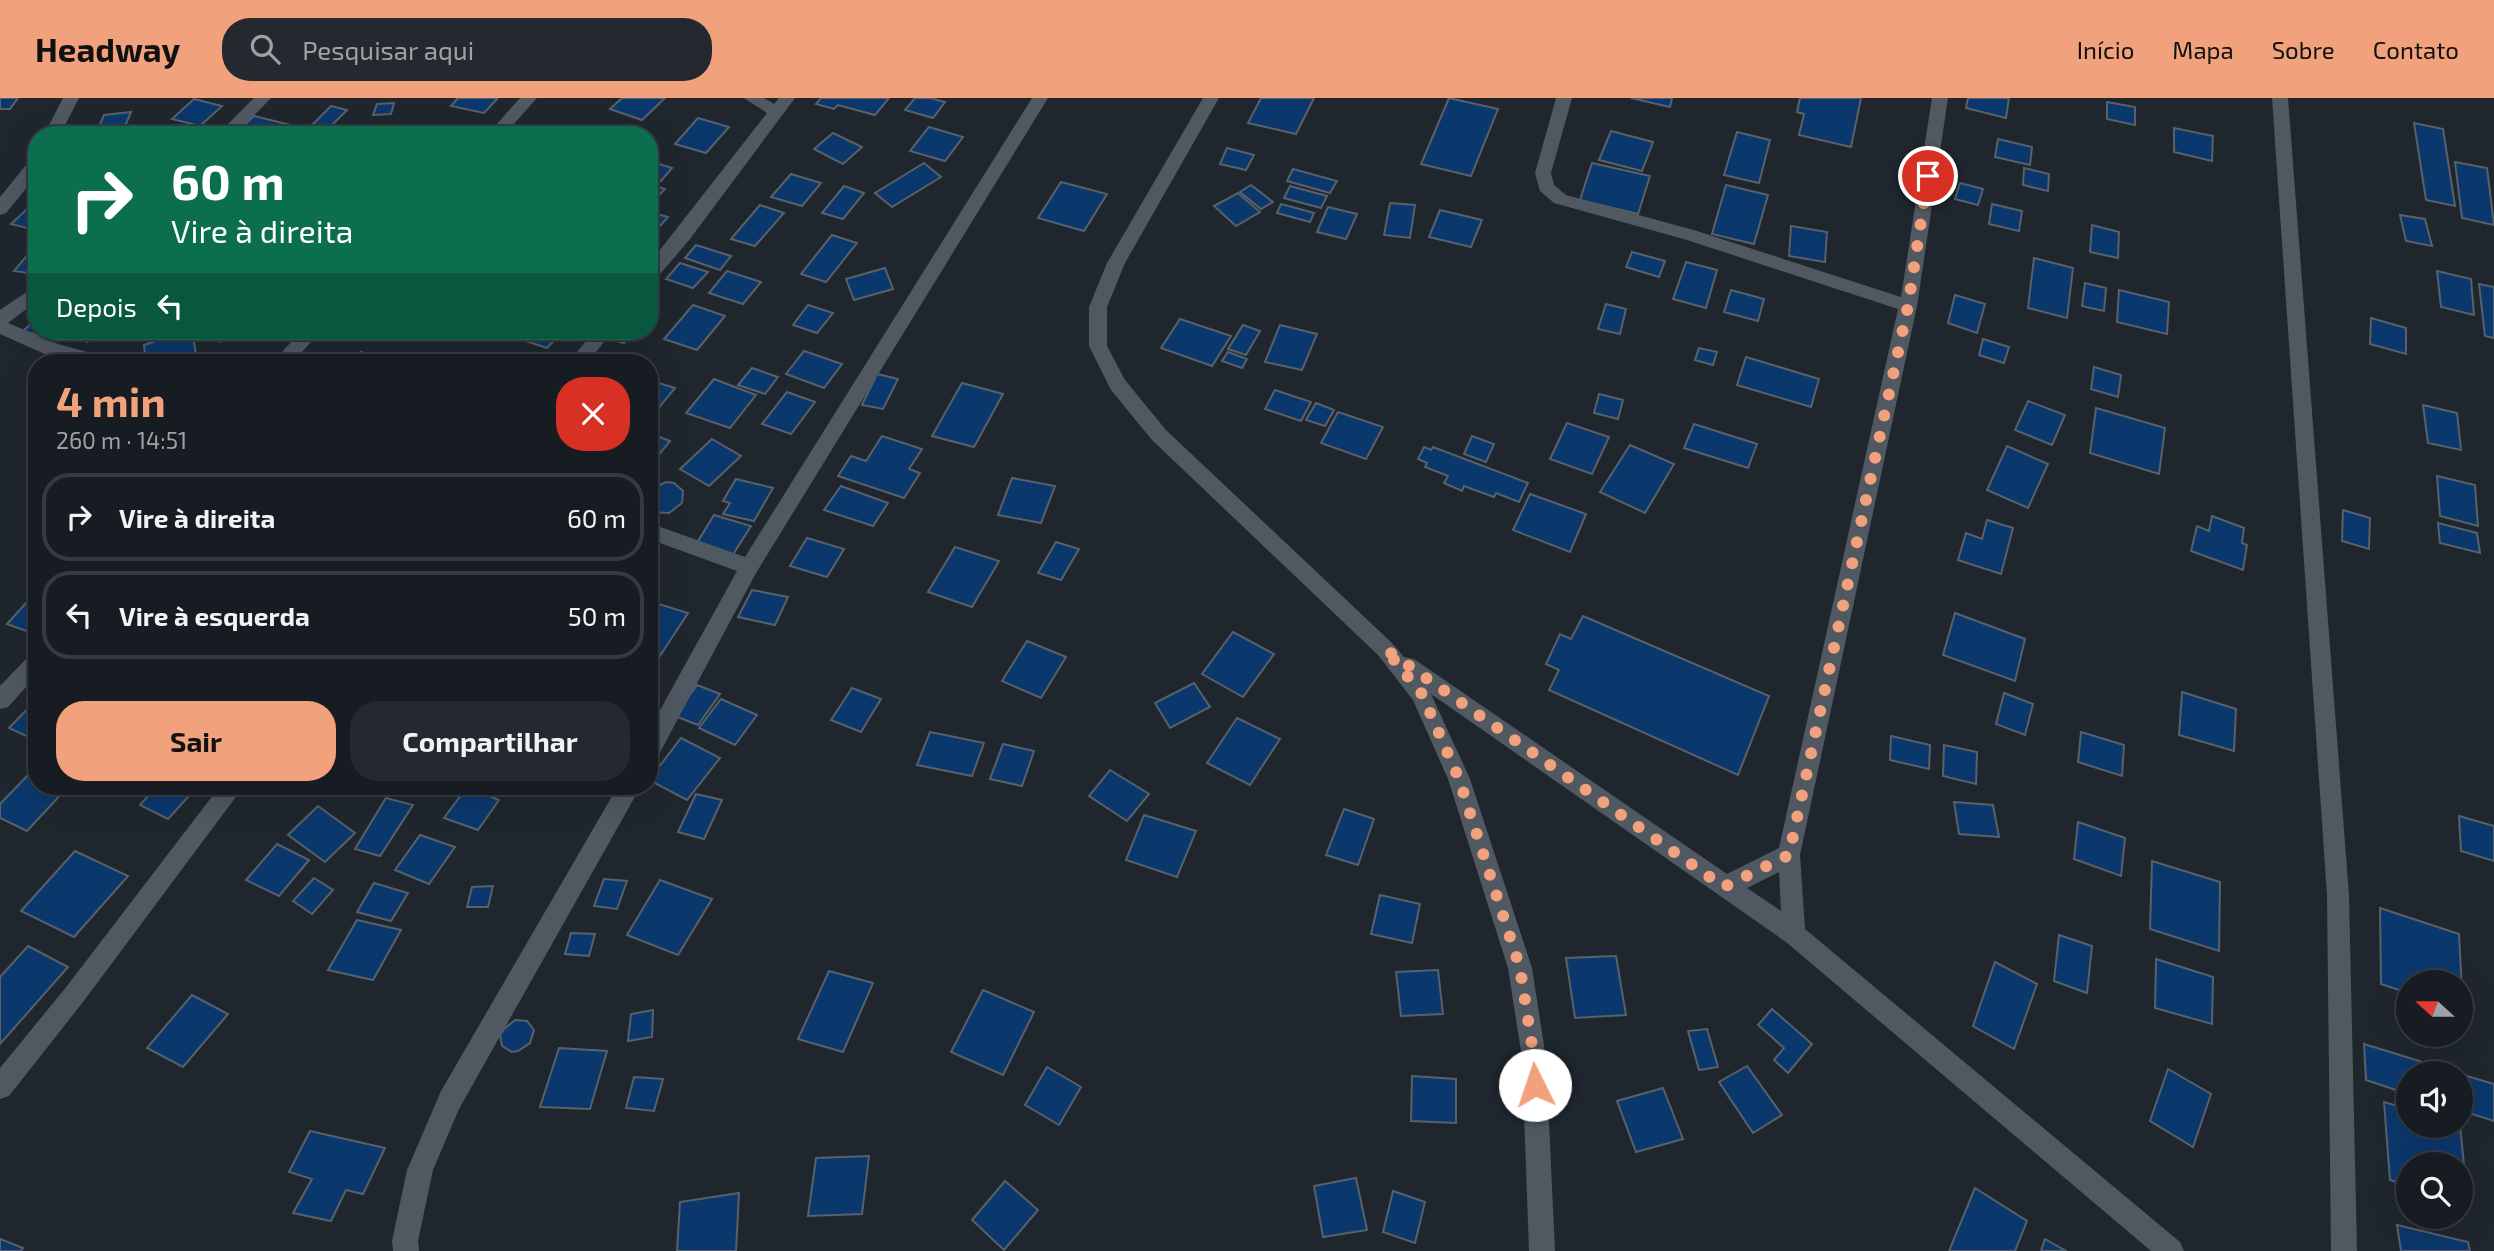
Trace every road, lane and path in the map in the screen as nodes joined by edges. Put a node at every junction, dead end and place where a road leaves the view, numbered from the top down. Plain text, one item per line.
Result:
1 (71, 98) edge
2 (263, 98) edge
3 (529, 98) edge
4 (752, 98) edge
5 (1040, 98) edge
6 (1211, 98) edge
7 (1564, 98) edge
8 (1940, 98) edge
9 (2280, 98) edge
10 (782, 105) edge
11 (57, 126) edge
12 (234, 126) edge
13 (503, 126) edge
14 (28, 174) edge
15 (0, 209) edge
16 (658, 264) edge
17 (28, 298) edge
18 (1908, 306) junction
19 (0, 320) edge
20 (0, 327) edge
21 (28, 339) edge
22 (30, 340) edge
23 (303, 340) edge
24 (596, 340) edge
25 (68, 354) edge
26 (290, 354) edge
27 (585, 354) edge
28 (658, 534) edge
29 (749, 567) junction
30 (1385, 649) junction
31 (28, 670) edge
32 (0, 700) edge
33 (658, 734) edge
34 (226, 795) edge
35 (625, 795) edge
36 (1789, 855) junction
37 (1724, 887) junction
38 (1794, 934) junction
39 (0, 1087) edge
40 (406, 1251) edge
41 (1542, 1251) edge
42 (2171, 1251) edge
43 (2344, 1251) edge

1 - 11 street
2 - 12 street
3 - 13 street
4 - 10 street
5 - 29 street
6 - 30 street
7 - 18 street
8 - 18 street
9 - 43 street
10 - 16 street
14 - 15 street
17 - 19 street
18 - 36 street
20 - 21 street
22 - 25 street
23 - 26 street
24 - 27 street
28 - 29 street
29 - 33 street
30 - 37 street
30 - 41 street
31 - 32 street
34 - 39 street
35 - 40 street
36 - 37 street
36 - 38 street
37 - 38 street
38 - 42 street

